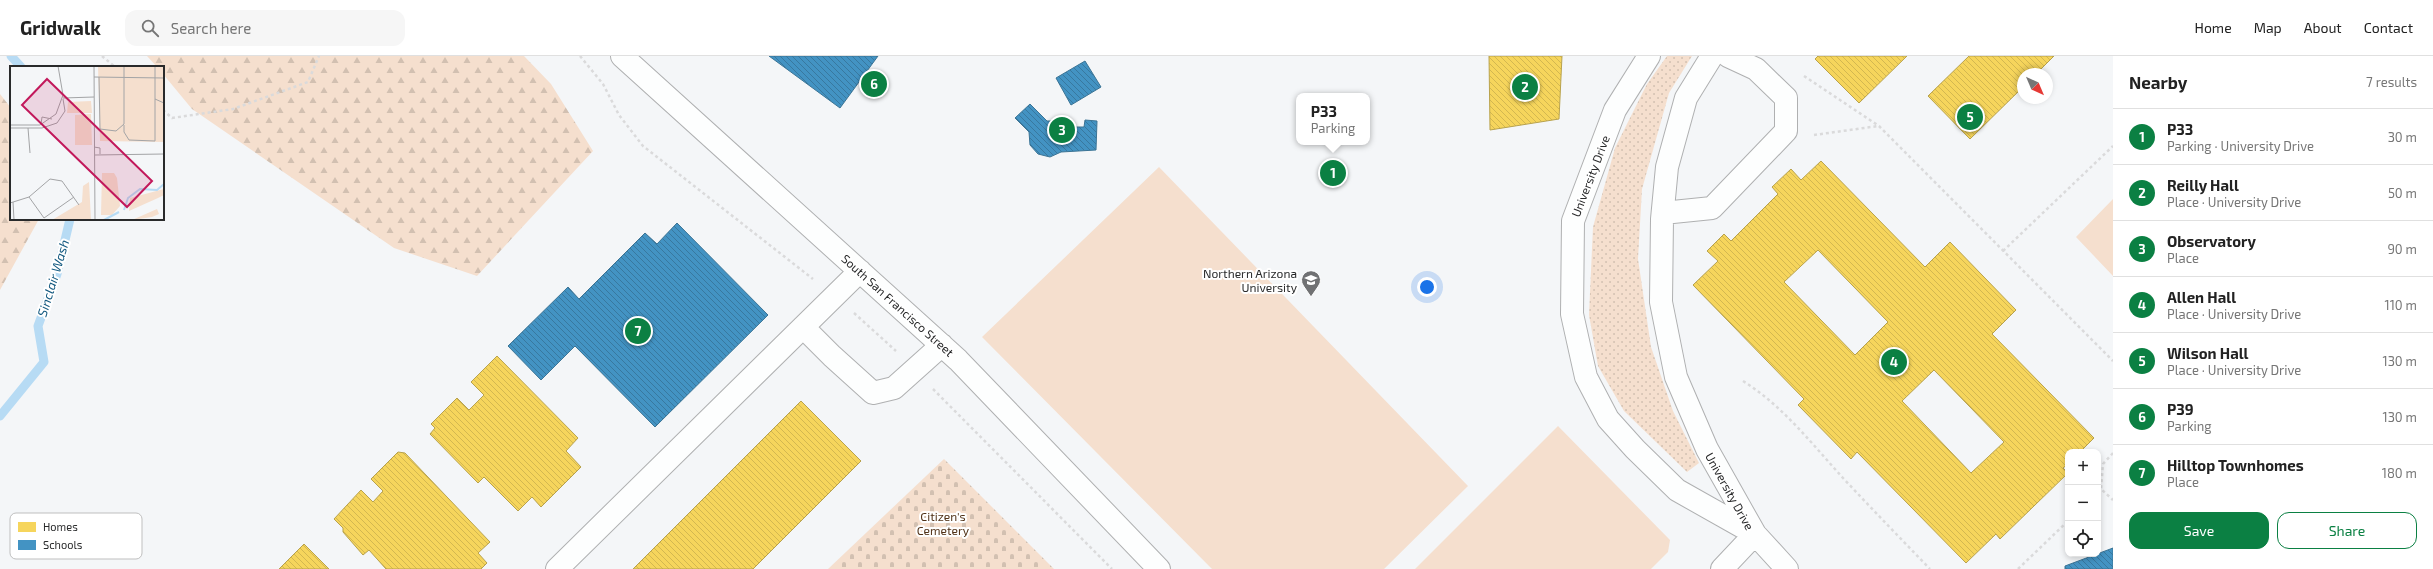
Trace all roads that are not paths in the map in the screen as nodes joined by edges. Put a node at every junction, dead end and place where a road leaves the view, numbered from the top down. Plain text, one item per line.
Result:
1 (622, 56) edge
2 (1649, 56) edge
3 (1712, 56) edge
4 (1728, 56) edge
5 (1663, 213) junction
6 (860, 271) junction
7 (803, 327) junction
8 (942, 345) junction
9 (1755, 534) junction
10 (557, 569) edge
11 (1159, 569) edge
12 (1722, 569) edge
13 (1787, 569) edge

1 - 6 street, South San Francisco Street
2 - 9 street, University Drive
3 - 5 street, University Drive
4 - 5 street
5 - 9 street, University Drive
6 - 7 street
6 - 8 street, South San Francisco Street
7 - 8 street
7 - 10 street
8 - 11 street, South San Francisco Street
9 - 12 street
9 - 13 street

